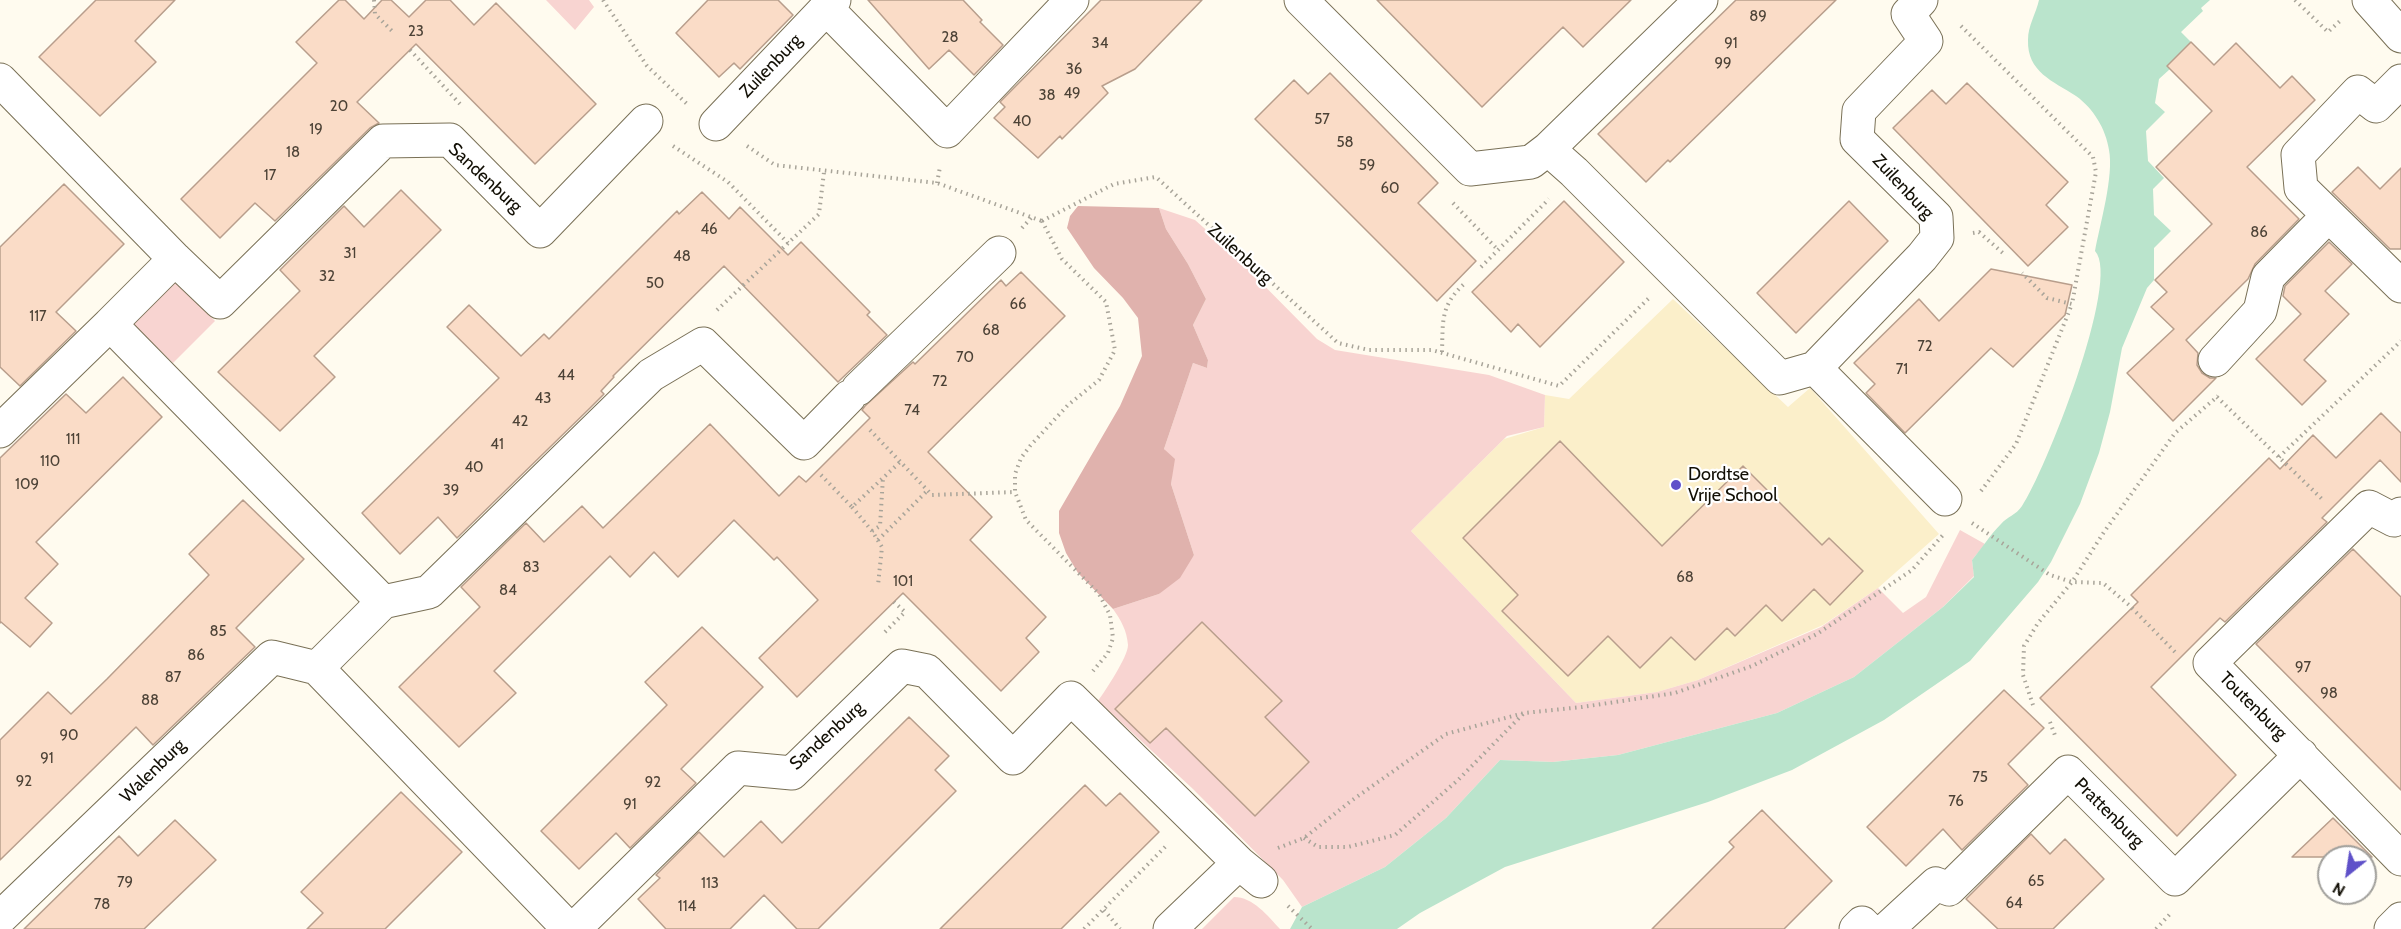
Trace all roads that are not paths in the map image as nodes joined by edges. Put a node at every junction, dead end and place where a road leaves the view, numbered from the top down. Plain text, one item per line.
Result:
1 (1301, 0) edge
2 (1701, 0) edge
3 (1922, 0) edge
4 (1069, 1) edge
5 (830, 4) edge
6 (2357, 8) edge
7 (2401, 36) edge
8 (0, 80) edge
9 (2401, 81) edge
10 (716, 124) road end
11 (655, 131) road end
12 (1548, 148) junction
13 (2328, 216) junction
14 (999, 253) dead end
15 (175, 259) junction
16 (2401, 286) edge
17 (110, 324) junction
18 (2215, 360) road end
19 (1815, 368) junction
20 (0, 431) edge
21 (1960, 499) road end
22 (2401, 514) edge
23 (383, 602) junction
24 (317, 668) junction
25 (2301, 754) junction
26 (2401, 858) edge
27 (0, 918) edge
28 (2401, 919) edge
29 (569, 929) edge
30 (574, 929) edge
31 (1170, 929) edge
32 (1856, 929) edge
33 (1868, 929) edge
34 (1887, 929) edge
35 (2391, 929) edge

1 - 12 street
2 - 12 street
3 - 19 street, Zuilenburg
4 - 5 street, Zuilenburg
5 - 10 street, Zuilenburg
6 - 7 street
8 - 15 street, Sandenburg
9 - 13 street
11 - 15 street, Sandenburg
12 - 19 street
13 - 16 street
13 - 18 street
14 - 23 street
15 - 17 street
17 - 20 street
17 - 23 street
19 - 21 street
22 - 25 street, Toutenburg
23 - 24 street
24 - 27 street, Walenburg
24 - 29 street
25 - 26 street, Toutenburg
25 - 34 street, Prattenburg
28 - 35 street
30 - 31 street, Sandenburg
32 - 33 street

